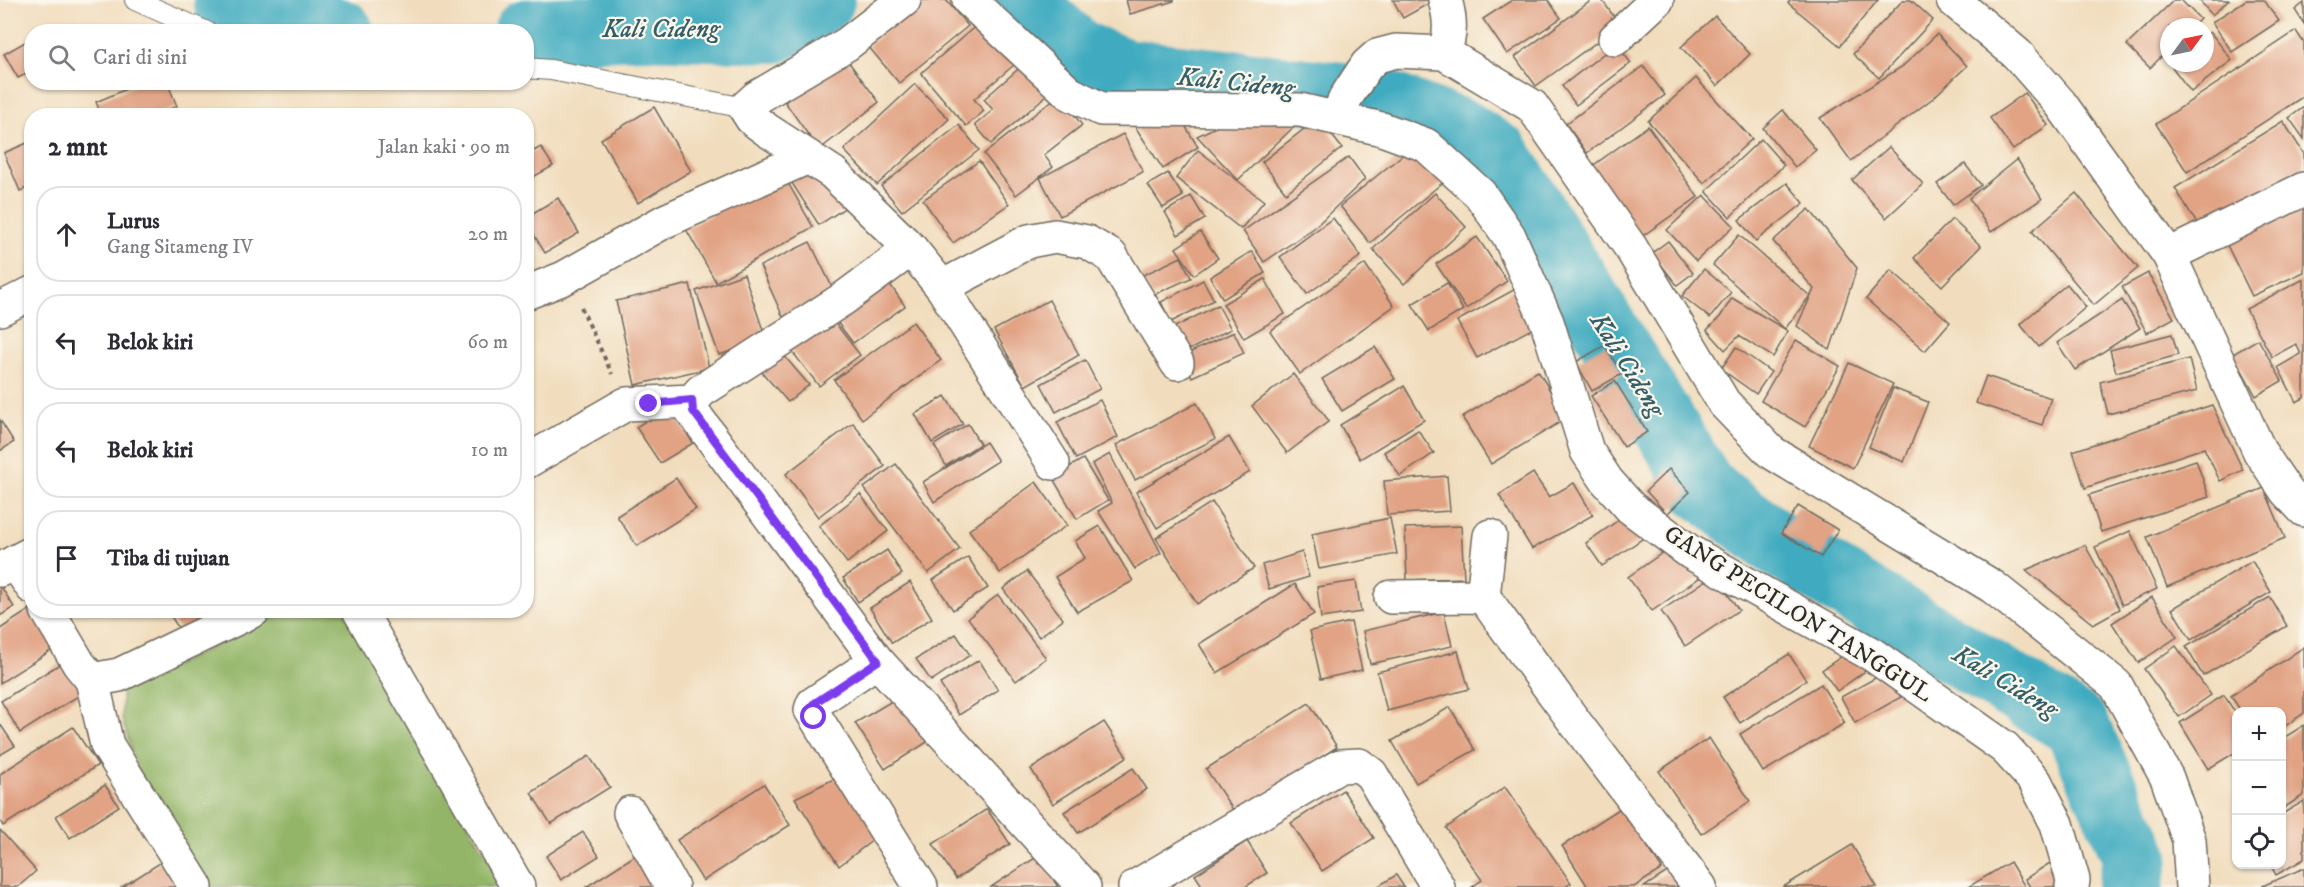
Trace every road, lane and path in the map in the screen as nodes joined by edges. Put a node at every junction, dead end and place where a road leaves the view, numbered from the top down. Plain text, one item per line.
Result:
1 (135, 0) edge
2 (904, 0) edge
3 (969, 0) edge
4 (1445, 0) edge
5 (1657, 0) edge
6 (1953, 0) edge
7 (189, 24) edge
8 (1615, 39) dead end
9 (1444, 53) junction
10 (534, 69) edge
11 (1341, 107) junction
12 (744, 108) junction
13 (808, 157) junction
14 (2304, 189) edge
15 (911, 249) junction
16 (2169, 255) junction
17 (564, 278) junction
18 (942, 288) junction
19 (534, 290) edge
20 (24, 297) edge
21 (0, 309) edge
22 (1177, 363) dead end
23 (692, 400) junction
24 (626, 404) junction
25 (534, 457) edge
26 (1053, 463) dead end
27 (2304, 510) edge
28 (1490, 536) dead end
29 (1483, 596) junction
30 (1391, 597) dead end
31 (52, 618) edge
32 (237, 618) edge
33 (364, 618) edge
34 (878, 661) junction
35 (92, 680) junction
36 (630, 813) dead end
37 (1154, 883) edge
38 (196, 887) edge
39 (518, 887) edge
40 (672, 887) edge
41 (921, 887) edge
42 (1084, 887) edge
43 (1438, 887) edge
44 (1700, 887) edge
45 (2072, 887) edge
46 (2192, 887) edge

1 - 7 lane
2 - 12 street
3 - 11 street, GANG PECILON TANGGUL
4 - 9 street
5 - 8 street
6 - 16 street
9 - 11 street
9 - 46 street
10 - 12 lane
11 - 45 street, GANG PECILON TANGGUL
12 - 13 street
13 - 15 street
13 - 17 street
14 - 16 street
15 - 18 street
15 - 23 street
16 - 27 street
17 - 19 street
17 - 24 path
18 - 22 street
18 - 26 street
20 - 21 street
23 - 24 street
23 - 34 street
24 - 25 street
28 - 29 street
29 - 30 street
29 - 44 street
31 - 35 street
32 - 35 street
33 - 39 street
34 - 41 street
34 - 42 street
35 - 38 street
36 - 40 street
37 - 43 street

